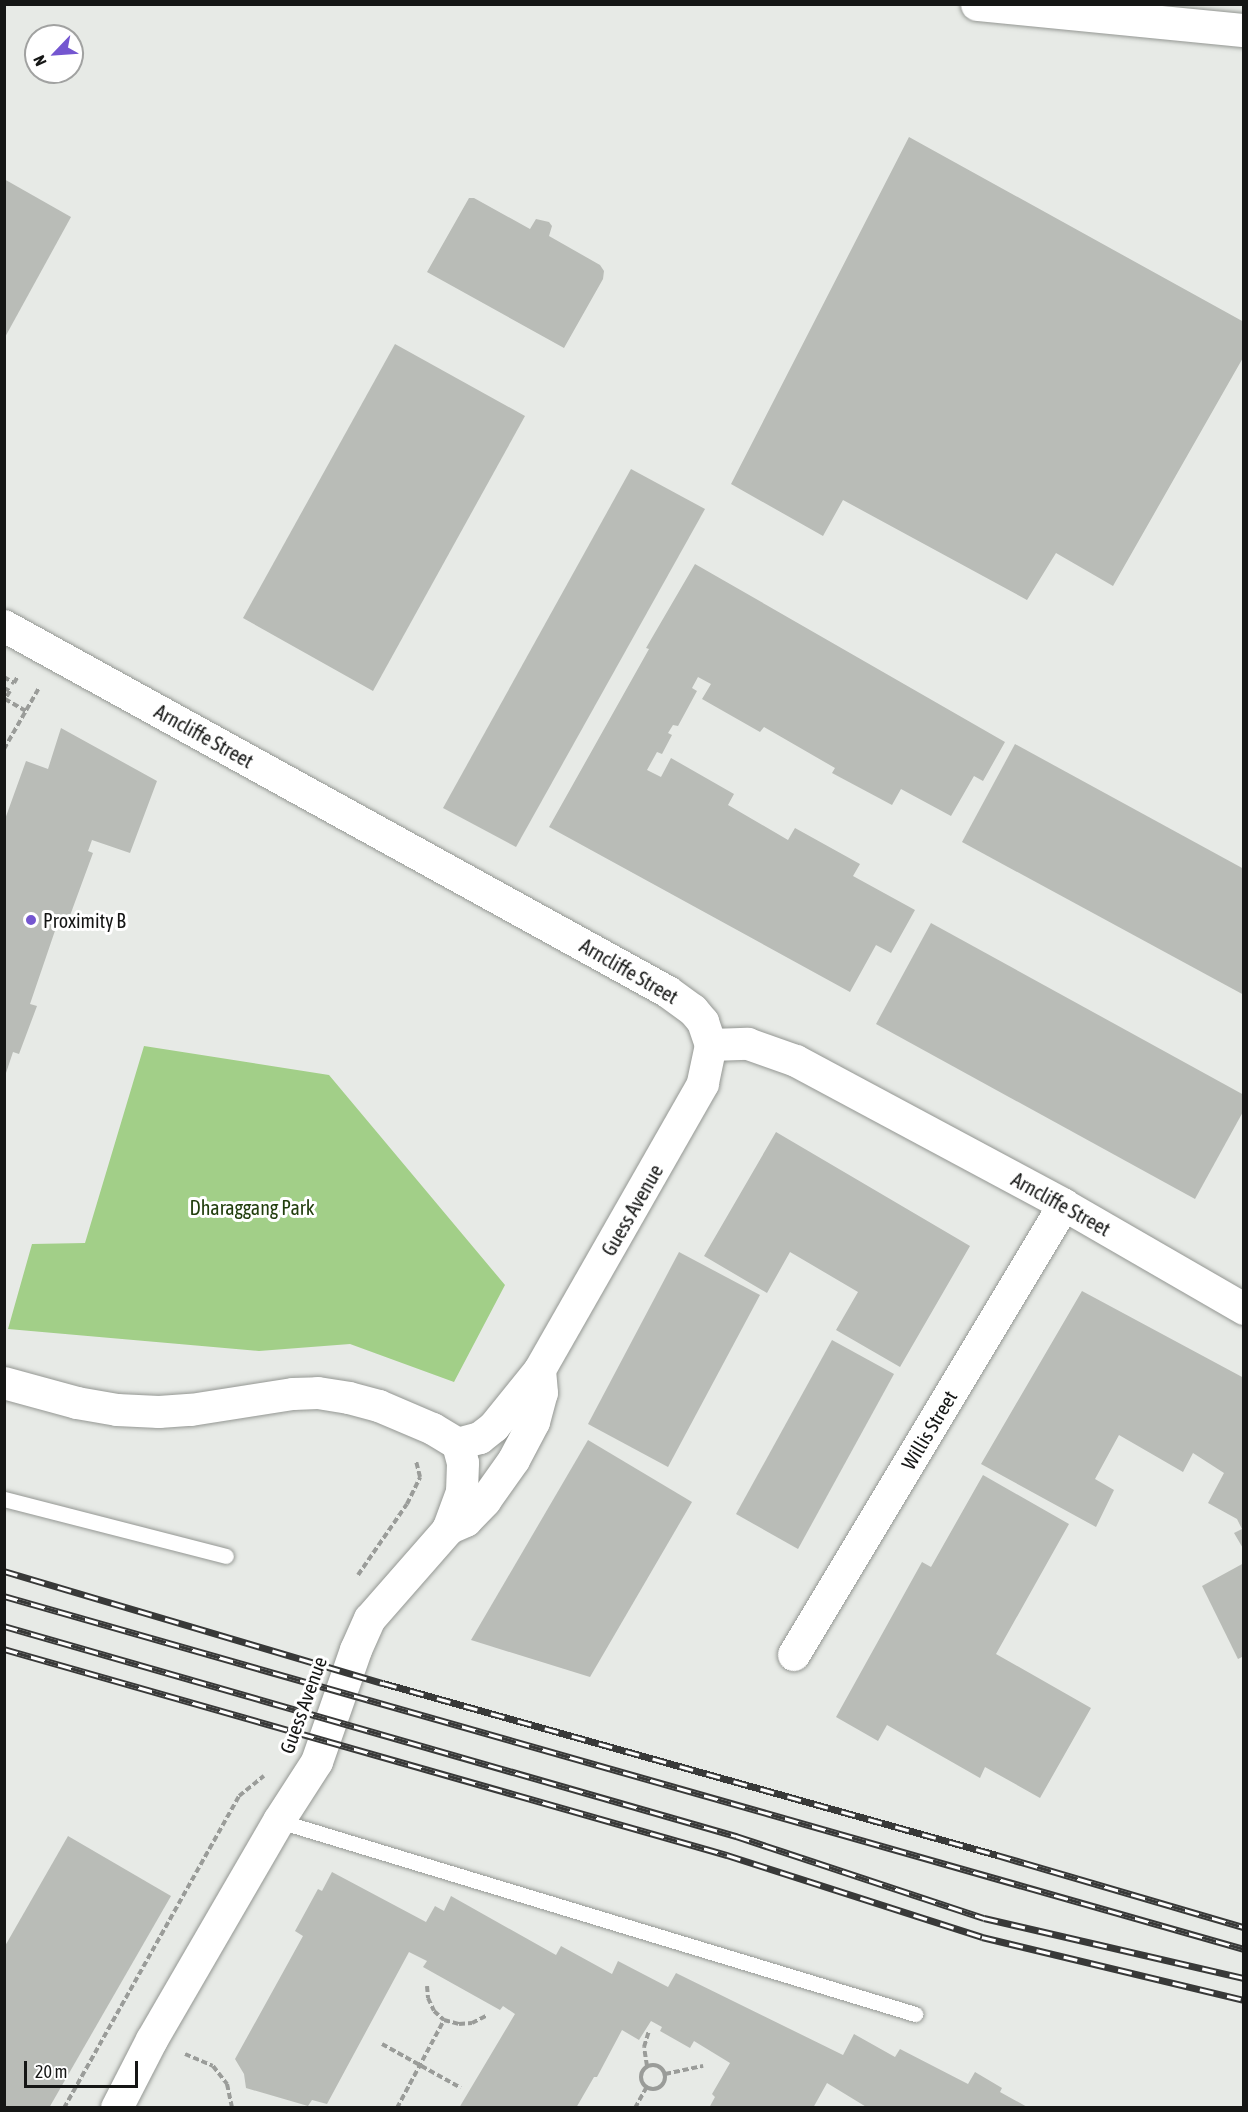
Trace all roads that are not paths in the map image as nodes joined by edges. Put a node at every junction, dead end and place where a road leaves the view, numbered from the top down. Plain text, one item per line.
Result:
1 (986, 5) edge
2 (1244, 30) edge
3 (4, 626) edge
4 (711, 1045) junction
5 (1064, 1205) junction
6 (1244, 1309) edge
7 (540, 1370) junction
8 (4, 1383) edge
9 (458, 1444) junction
10 (4, 1499) edge
11 (448, 1530) junction
12 (226, 1556) dead end
13 (794, 1655) dead end
14 (279, 1821) junction
15 (915, 2014) dead end
16 (117, 2108) edge

1 - 2 highway
3 - 4 street, Arncliffe Street
4 - 5 street, Arncliffe Street
4 - 7 street, Guess Avenue
5 - 6 street, Arncliffe Street
5 - 13 street, Willis Street
7 - 9 street, Guess Avenue
7 - 11 street, Guess Avenue
8 - 9 street
9 - 11 street, Guess Avenue
10 - 12 lane
11 - 14 street, Guess Avenue
14 - 15 lane
14 - 16 street, Guess Avenue

